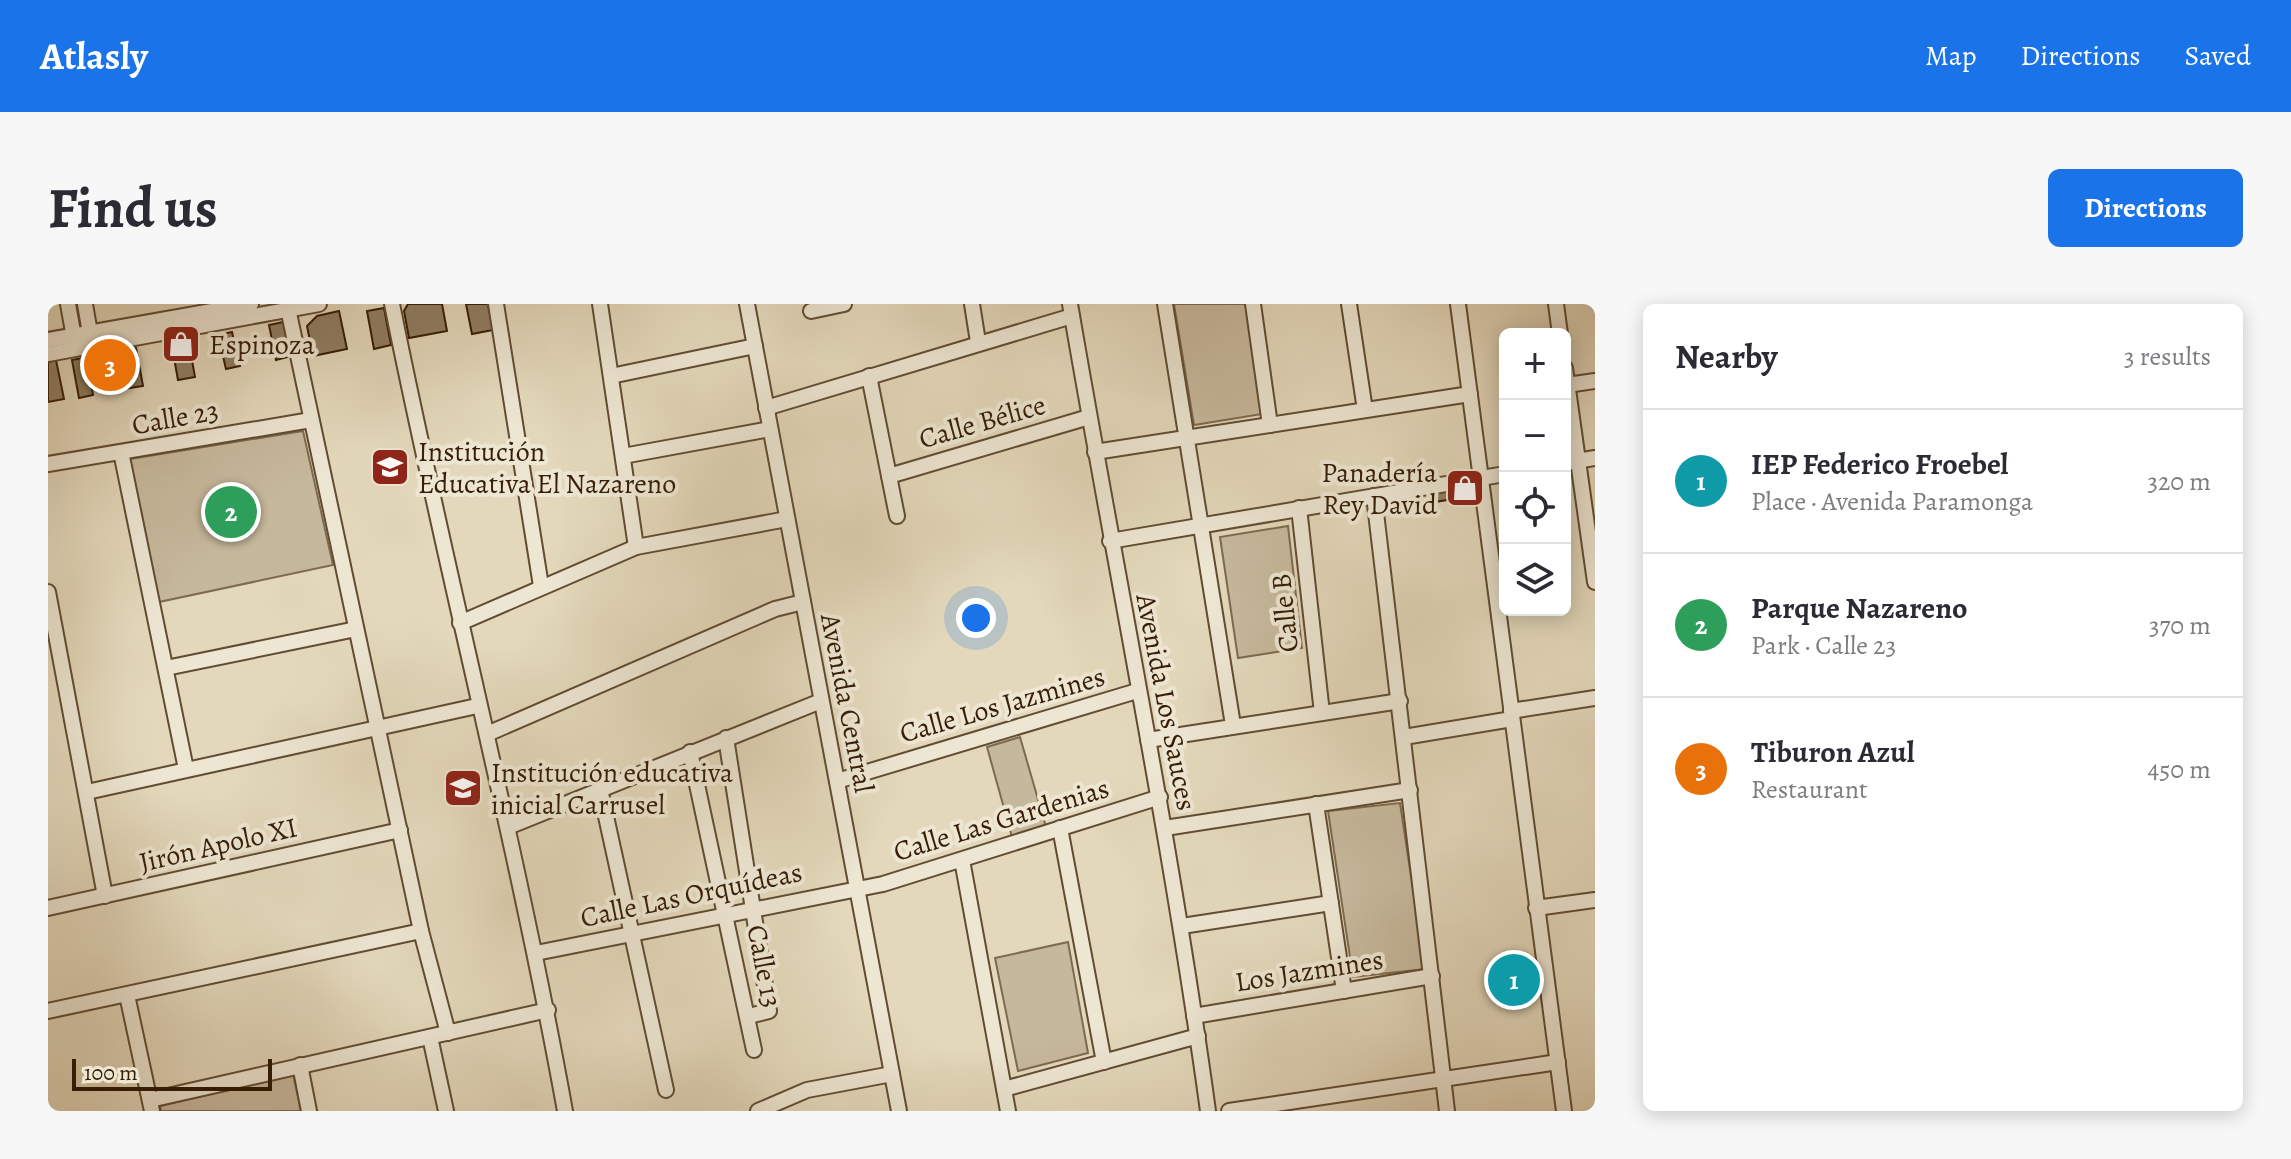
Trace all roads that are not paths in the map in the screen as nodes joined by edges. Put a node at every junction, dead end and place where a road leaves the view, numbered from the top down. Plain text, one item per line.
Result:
1 (68, 304) edge
2 (85, 304) edge
3 (251, 304) edge
4 (319, 304) edge
5 (392, 304) edge
6 (496, 304) edge
7 (600, 304) edge
8 (747, 304) edge
9 (844, 304) edge
10 (972, 304) edge
11 (1165, 304) edge
12 (1253, 304) edge
13 (1349, 304) edge
14 (1458, 304) edge
15 (1556, 304) edge
16 (288, 306) edge
17 (1071, 310) edge
18 (811, 311) dead end
19 (1559, 328) edge
20 (48, 340) edge
21 (91, 340) junction
22 (75, 342) junction
23 (978, 342) junction
24 (755, 346) junction
25 (48, 354) edge
26 (611, 376) junction
27 (869, 376) junction
28 (1595, 381) edge
29 (1571, 384) edge
30 (1470, 394) junction
31 (1568, 400) edge
32 (766, 408) junction
33 (1365, 410) junction
34 (1089, 417) junction
35 (311, 420) junction
36 (1270, 425) junction
37 (770, 429) junction
38 (1186, 438) junction
39 (121, 452) junction
40 (1095, 452) junction
41 (623, 456) junction
42 (1595, 458) edge
43 (1572, 462) edge
44 (48, 464) edge
45 (1499, 475) edge
46 (889, 476) junction
47 (1481, 478) junction
48 (1374, 496) junction
49 (1299, 508) junction
50 (897, 516) dead end
51 (787, 519) junction
52 (1200, 525) junction
53 (1110, 541) junction
54 (636, 547) junction
55 (1595, 582) edge
56 (541, 586) junction
57 (48, 592) edge
58 (803, 602) junction
59 (460, 623) junction
60 (356, 629) junction
61 (166, 668) junction
62 (1137, 691) junction
63 (1595, 698) edge
64 (821, 701) junction
65 (1400, 701) junction
66 (477, 706) junction
67 (1322, 713) junction
68 (1511, 715) junction
69 (1233, 725) junction
70 (378, 728) junction
71 (487, 734) junction
72 (1404, 737) junction
73 (726, 738) junction
74 (1148, 740) junction
75 (690, 752) junction
76 (186, 769) junction
77 (837, 781) junction
78 (600, 789) junction
79 (1410, 790) junction
80 (87, 792) junction
81 (1160, 797) junction
82 (1316, 804) junction
83 (508, 827) junction
84 (1060, 828) junction
85 (1165, 828) junction
86 (400, 830) junction
87 (962, 860) junction
88 (857, 888) junction
89 (105, 896) junction
90 (1595, 900) edge
91 (1331, 903) junction
92 (48, 908) edge
93 (1536, 908) junction
94 (753, 909) junction
95 (728, 915) junction
96 (1182, 926) junction
97 (421, 931) junction
98 (631, 933) junction
99 (536, 953) junction
100 (1432, 976) junction
101 (1344, 991) junction
102 (127, 995) junction
103 (548, 1010) junction
104 (48, 1011) edge
105 (749, 1016) junction
106 (1194, 1016) junction
107 (448, 1033) junction
108 (1198, 1036) junction
109 (430, 1037) junction
110 (754, 1050) dead end
111 (1104, 1062) junction
112 (1558, 1062) junction
113 (300, 1065) junction
114 (892, 1074) junction
115 (1445, 1079) junction
116 (1004, 1089) junction
117 (666, 1090) dead end
118 (786, 1105) edge
119 (151, 1106) edge
120 (309, 1111) edge
121 (446, 1111) edge
122 (564, 1111) edge
123 (758, 1111) edge
124 (899, 1111) edge
125 (1008, 1111) edge
126 (1208, 1111) edge
127 (1229, 1111) edge
128 (1447, 1111) edge
129 (1564, 1111) edge

1 - 22 street
2 - 21 street
3 - 21 street
4 - 16 street
5 - 59 street
6 - 56 street
7 - 26 street
8 - 24 street, Avenida Central
9 - 18 street
10 - 23 street
11 - 38 street
12 - 36 street
13 - 33 street
14 - 30 street
15 - 19 street
16 - 21 street
16 - 35 street
17 - 23 street
17 - 34 street, Avenida Los Sauces
20 - 22 street
21 - 22 street
22 - 25 street
23 - 27 street
24 - 26 street
24 - 32 street, Avenida Central
26 - 41 street
27 - 32 street
27 - 46 street
28 - 29 street
30 - 33 street
30 - 47 street
31 - 43 street
32 - 37 street, Avenida Central
33 - 36 street
34 - 40 street, Avenida Los Sauces
34 - 46 street, Calle Bélice
35 - 39 street, Calle 23
35 - 60 street
36 - 38 street
37 - 41 street
37 - 51 street, Avenida Central
38 - 40 street
38 - 52 street
39 - 44 street, Calle 23
39 - 61 street
40 - 53 street, Avenida Los Sauces
41 - 54 street
42 - 43 street
43 - 55 street
45 - 47 street
46 - 50 street
47 - 48 street
47 - 68 street
48 - 49 street
48 - 65 street
49 - 52 street
49 - 67 street, Calle B
51 - 54 street
51 - 58 street, Avenida Central
52 - 53 street
52 - 69 street
53 - 62 street, Avenida Los Sauces
54 - 56 street
56 - 59 street
57 - 80 street
58 - 64 street, Avenida Central
58 - 71 street
59 - 66 street
60 - 61 street
60 - 70 street
61 - 76 street
62 - 74 street, Avenida Los Sauces
62 - 77 street, Calle Los Jazmines
63 - 68 street
64 - 73 street
64 - 77 street, Avenida Central
65 - 67 street
65 - 72 street
66 - 70 street
66 - 71 street
67 - 69 street
68 - 72 street
68 - 93 street
69 - 74 street
70 - 76 street
70 - 86 street
71 - 83 street
72 - 79 street
73 - 75 street
73 - 94 street, Calle 13
74 - 81 street, Avenida Los Sauces
75 - 78 street
75 - 95 street, Calle 13
76 - 80 street
77 - 88 street, Avenida Central
78 - 83 street
78 - 98 street
79 - 82 street
79 - 100 street
80 - 89 street
81 - 84 street, Calle Las Gardenias
81 - 85 street, Avenida Los Sauces
82 - 85 street
82 - 91 street
83 - 99 street
84 - 87 street, Calle Las Gardenias
84 - 111 street
85 - 96 street, Avenida Los Sauces
86 - 89 street, Jirón Apolo XI
86 - 97 street
87 - 88 street, Calle Las Gardenias
87 - 116 street
88 - 94 street, Calle Las Orquídeas
88 - 114 street, Avenida Central
89 - 92 street, Jirón Apolo XI
90 - 93 street
91 - 96 street
91 - 101 street
93 - 112 street
94 - 95 street, Calle Las Orquídeas
94 - 105 street, Calle 13
95 - 98 street, Calle Las Orquídeas
95 - 105 street, Calle 13
96 - 106 street, Avenida Los Sauces
97 - 102 street
97 - 107 street
98 - 99 street, Calle Las Orquídeas
98 - 117 street
99 - 103 street
100 - 101 street, Los Jazmines
100 - 115 street
101 - 106 street, Los Jazmines
102 - 104 street
102 - 119 street
103 - 107 street
103 - 122 street
105 - 110 street, Calle 13
106 - 108 street, Avenida Los Sauces
107 - 109 street
108 - 111 street
108 - 126 street, Avenida Los Sauces
109 - 113 street
109 - 121 street
111 - 116 street
112 - 115 street
112 - 129 street
113 - 119 street
113 - 120 street
114 - 118 street
114 - 124 street, Avenida Central
115 - 127 street
115 - 128 street
116 - 125 street
118 - 123 street

